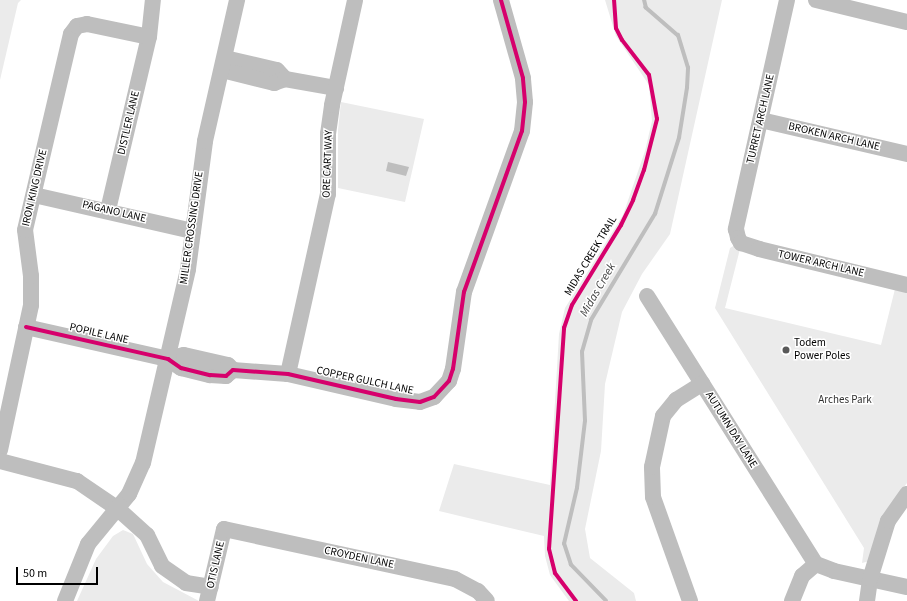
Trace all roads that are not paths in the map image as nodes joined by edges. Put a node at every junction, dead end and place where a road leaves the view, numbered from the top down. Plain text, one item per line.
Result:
1 (153, 0) edge
2 (237, 0) edge
3 (355, 0) edge
4 (501, 0) edge
5 (787, 0) edge
6 (816, 0) edge
7 (907, 22) edge
8 (149, 37) junction
9 (224, 64) junction
10 (336, 88) junction
11 (761, 120) junction
12 (907, 154) edge
13 (34, 195) junction
14 (108, 210) junction
15 (193, 231) junction
16 (738, 238) joint
17 (907, 285) edge
18 (647, 296) dead end
19 (26, 327) junction
20 (168, 359) junction
21 (288, 374) junction
22 (702, 384) junction
23 (0, 450) edge
24 (0, 461) edge
25 (907, 494) edge
26 (118, 509) junction
27 (224, 529) joint
28 (816, 564) junction
29 (870, 579) junction
30 (907, 587) edge
31 (907, 592) edge
32 (209, 594) edge
33 (65, 601) edge
34 (487, 601) edge
35 (690, 601) edge
36 (792, 601) edge
37 (867, 601) edge
38 (905, 601) edge

1 - 8 street, DISTLER LANE
2 - 9 street, MILLER CROSSING DRIVE
3 - 10 street, ORE CART WAY
4 - 21 street, COPPER GULCH LANE
5 - 11 street, TURRET ARCH LANE
6 - 7 street
8 - 13 street, IRON KING DRIVE
8 - 14 street, DISTLER LANE
9 - 10 street
9 - 15 street, MILLER CROSSING DRIVE
10 - 21 street, ORE CART WAY
11 - 12 street, BROKEN ARCH LANE
11 - 16 street, TURRET ARCH LANE
13 - 14 street, PAGANO LANE
13 - 19 street, IRON KING DRIVE
14 - 15 street, PAGANO LANE
15 - 20 street, MILLER CROSSING DRIVE
16 - 17 street, TOWER ARCH LANE
18 - 22 street, AUTUMN DAY LANE
19 - 20 street, POPILE LANE
19 - 23 street, IRON KING DRIVE
20 - 21 street, COPPER GULCH LANE
20 - 26 street, MILLER CROSSING DRIVE
22 - 28 street, AUTUMN DAY LANE
22 - 35 street
24 - 26 street
25 - 29 street
26 - 32 street
26 - 33 street, MILLER CROSSING DRIVE
27 - 32 street, OTIS LANE
27 - 34 street, CROYDEN LANE
28 - 29 street
28 - 36 street
29 - 30 street
29 - 37 street
31 - 38 street

